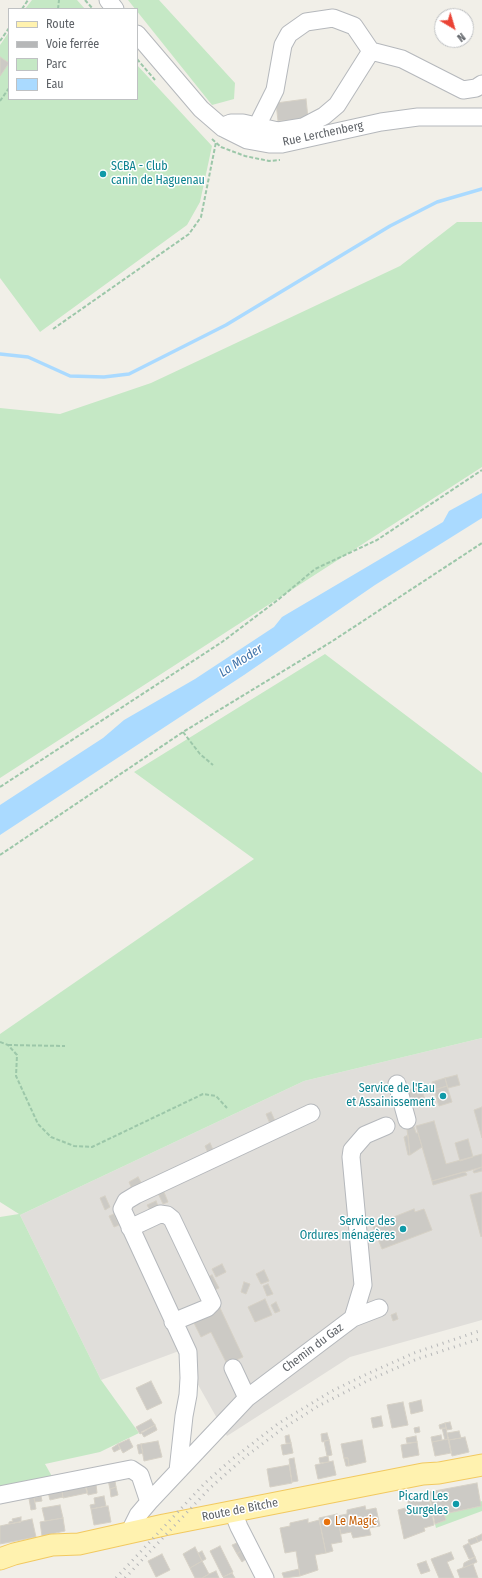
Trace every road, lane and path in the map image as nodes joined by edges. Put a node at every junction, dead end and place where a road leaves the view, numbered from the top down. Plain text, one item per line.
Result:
1 (85, 0) edge
2 (108, 0) edge
3 (92, 8) edge
4 (114, 8) edge
5 (8, 29) edge
6 (138, 35) edge
7 (0, 41) edge
8 (371, 51) junction
9 (482, 84) edge
10 (8, 89) edge
11 (0, 101) edge
12 (482, 117) edge
13 (257, 126) junction
14 (223, 128) junction
15 (54, 329) dead end
16 (482, 470) edge
17 (482, 543) edge
18 (183, 732) junction
19 (213, 765) dead end
20 (0, 787) edge
21 (0, 855) edge
22 (0, 1042) edge
23 (8, 1045) junction
24 (65, 1046) dead end
25 (397, 1084) dead end
26 (227, 1108) dead end
27 (311, 1113) dead end
28 (406, 1120) dead end
29 (386, 1126) dead end
30 (130, 1228) junction
31 (379, 1308) dead end
32 (353, 1318) junction
33 (174, 1325) junction
34 (233, 1368) dead end
35 (247, 1398) junction
36 (482, 1465) edge
37 (178, 1471) junction
38 (0, 1495) edge
39 (149, 1502) junction
40 (233, 1512) junction
41 (129, 1533) junction
42 (0, 1559) edge
43 (265, 1578) edge

1 - 3 path
2 - 4 street
5 - 7 path
6 - 14 street, Rue Lerchenberg
8 - 9 street
8 - 13 street
8 - 13 street
10 - 11 path
12 - 14 street, Rue Lerchenberg
13 - 14 street
14 - 15 path
16 - 20 path
17 - 18 path
18 - 19 path
18 - 21 path
22 - 23 path
23 - 24 path
23 - 26 path
25 - 28 street
27 - 30 street
29 - 32 street, Chemin du Gaz
30 - 33 street
30 - 33 street
31 - 32 street
32 - 35 street, Chemin du Gaz
33 - 37 street
34 - 35 street
35 - 37 street, Chemin du Gaz
36 - 40 main road, Route de Bitche
37 - 39 street, Chemin du Gaz
38 - 39 street
39 - 41 street, Chemin du Gaz
40 - 41 main road, Route de Bitche
40 - 43 street
41 - 42 main road, Route de Bitche

